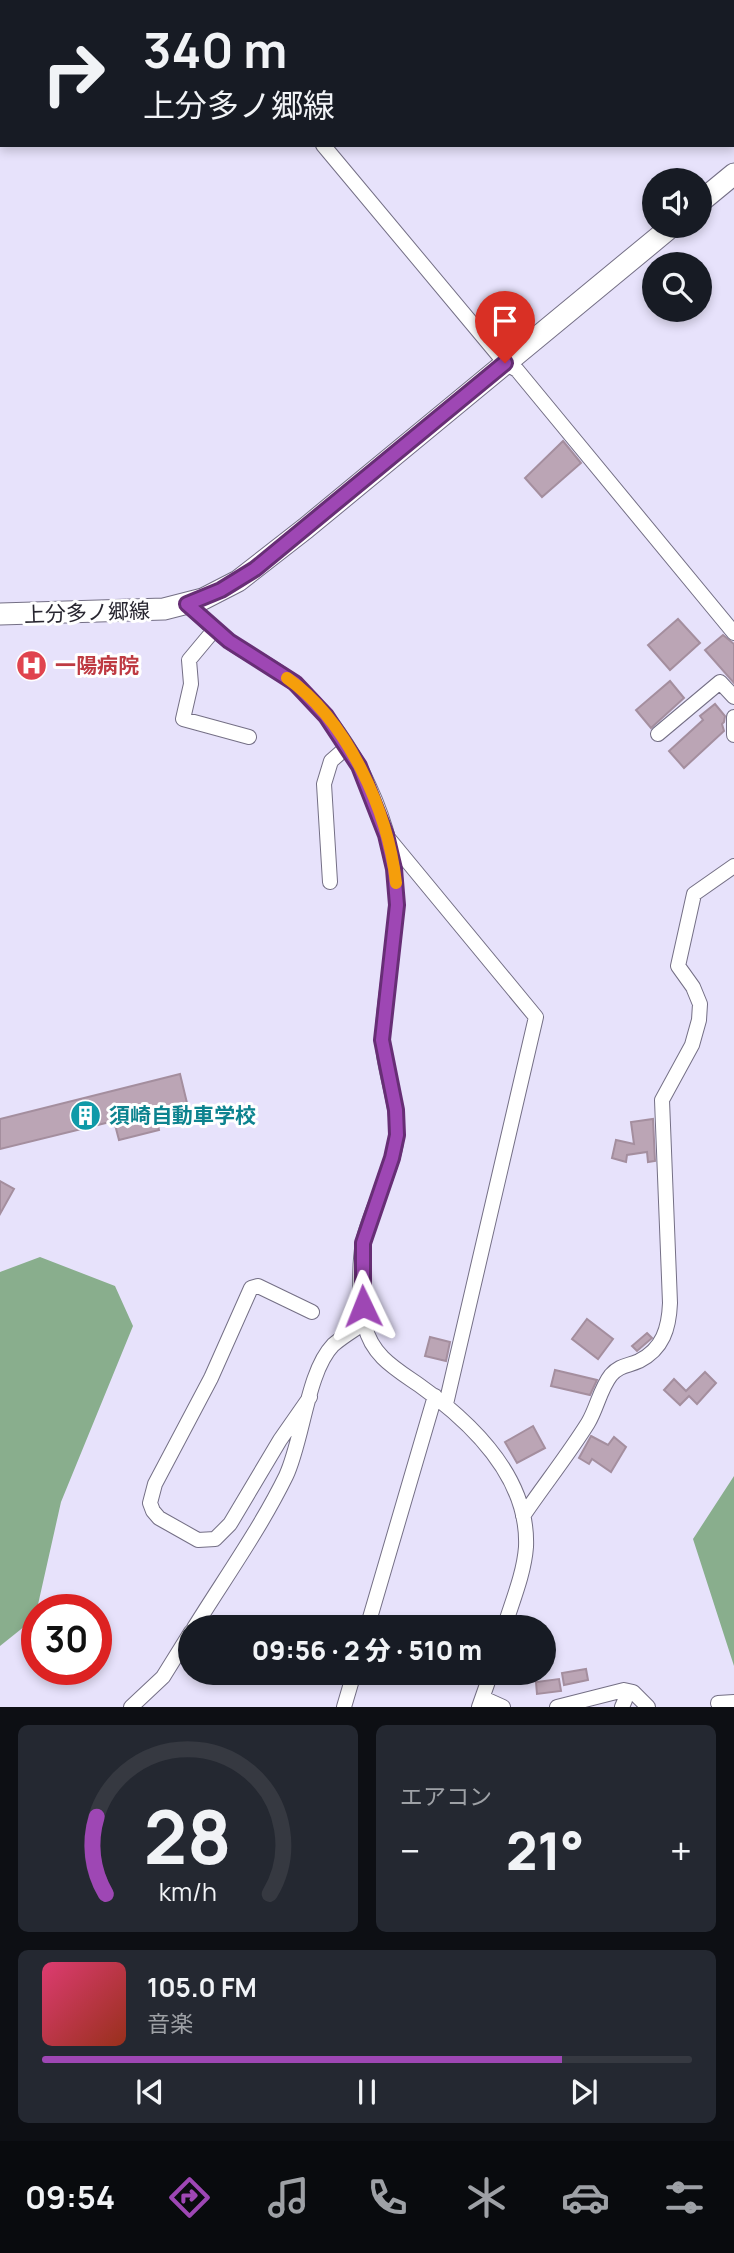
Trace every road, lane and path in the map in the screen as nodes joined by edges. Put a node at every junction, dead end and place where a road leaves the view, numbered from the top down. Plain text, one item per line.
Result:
1 (325, 147) edge
2 (734, 174) edge
3 (712, 192) edge
4 (657, 238) edge
5 (505, 363) junction
6 (187, 604) junction
7 (0, 614) edge
8 (214, 630) junction
9 (734, 634) edge
10 (734, 697) edge
11 (734, 717) edge
12 (658, 734) dead end
13 (734, 735) edge
14 (249, 737) dead end
15 (347, 747) junction
16 (386, 835) junction
17 (731, 871) edge
18 (330, 883) dead end
19 (312, 1312) dead end
20 (364, 1323) junction
21 (310, 1397) junction
22 (441, 1400) junction
23 (523, 1516) junction
24 (202, 1615) edge
25 (371, 1615) edge
26 (508, 1615) edge
27 (178, 1653) edge
28 (350, 1685) edge
29 (487, 1685) edge
30 (624, 1690) junction
31 (481, 1702) edge
32 (734, 1702) edge
33 (718, 1703) dead end
34 (131, 1707) edge
35 (344, 1707) edge
36 (503, 1707) edge
37 (557, 1707) edge
38 (622, 1707) edge
39 (648, 1707) edge

1 - 5 street
2 - 3 main road
4 - 5 main road, 上分多ノ郷線
5 - 6 main road, 上分多ノ郷線
5 - 9 street
6 - 7 main road, 上分多ノ郷線
6 - 8 street
8 - 14 street
8 - 15 street
10 - 12 street
11 - 13 street
15 - 16 street
15 - 18 street
16 - 20 street
16 - 22 street
17 - 23 street
19 - 21 street
20 - 21 street
20 - 22 street
21 - 24 street
22 - 23 street
22 - 25 street
23 - 26 street
27 - 34 street
28 - 35 street
29 - 31 street
30 - 37 street
30 - 38 street
30 - 39 street
31 - 36 street
32 - 33 street

